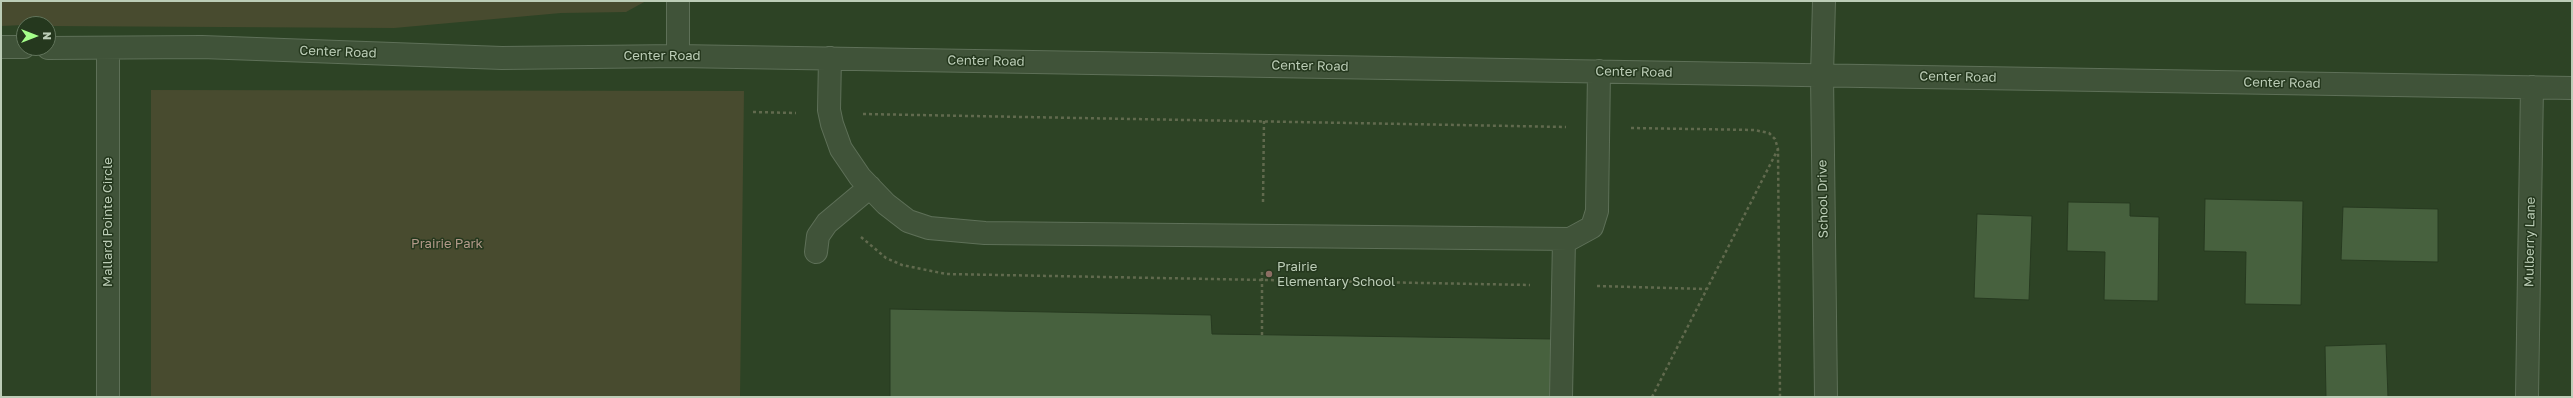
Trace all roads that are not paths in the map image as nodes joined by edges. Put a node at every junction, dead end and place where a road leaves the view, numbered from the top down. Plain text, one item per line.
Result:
1 (678, 1) edge
2 (1824, 1) edge
3 (1, 47) edge
4 (16, 47) edge
5 (56, 48) edge
6 (108, 48) junction
7 (678, 56) junction
8 (830, 58) junction
9 (1599, 71) junction
10 (1822, 75) junction
11 (2532, 87) junction
12 (2572, 88) edge
13 (870, 187) junction
14 (1564, 239) junction
15 (816, 252) dead end
16 (108, 397) edge
17 (1561, 397) edge
18 (1826, 397) edge
19 (2527, 397) edge

1 - 7 street
2 - 10 street, School Drive
3 - 4 street
5 - 6 street, Center Road
6 - 7 street, Center Road
6 - 16 street, Mallard Pointe Circle
7 - 8 street, Center Road
8 - 9 street, Center Road
8 - 13 street
9 - 10 street, Center Road
9 - 14 street
10 - 11 street, Center Road
10 - 18 street, School Drive
11 - 12 street, Center Road
11 - 19 street, Mulberry Lane
13 - 14 street
13 - 15 street
14 - 17 street

